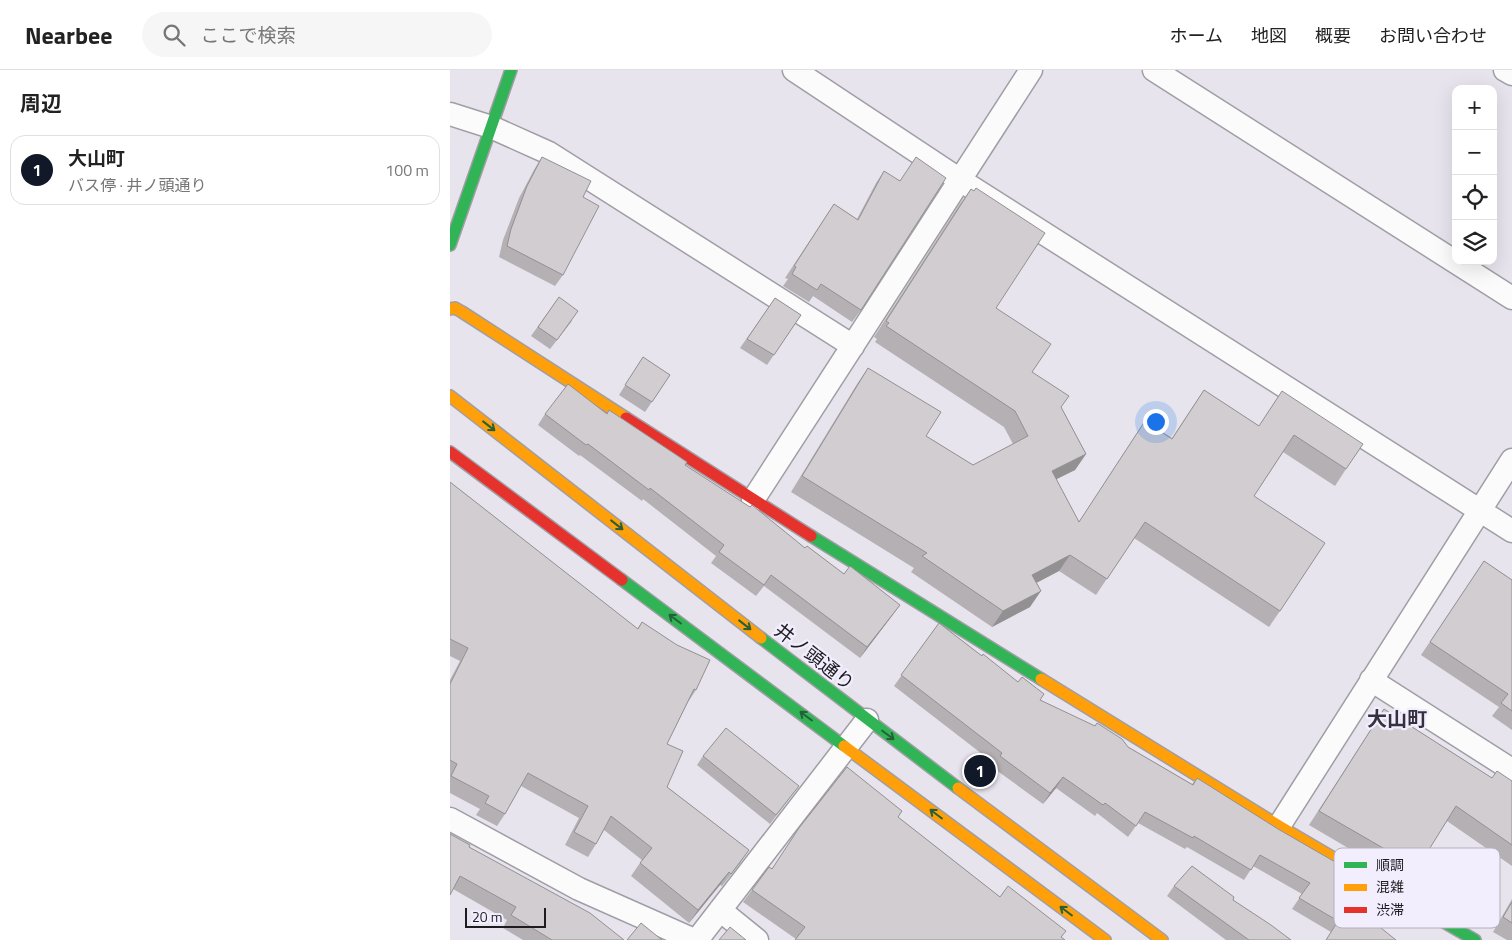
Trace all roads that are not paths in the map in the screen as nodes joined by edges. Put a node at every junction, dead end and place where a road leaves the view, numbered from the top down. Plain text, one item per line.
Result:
1 (511, 70) edge
2 (794, 70) edge
3 (1031, 70) edge
4 (1154, 70) edge
5 (1505, 70) edge
6 (1512, 74) edge
7 (450, 114) edge
8 (491, 127) junction
9 (960, 180) junction
10 (450, 245) edge
11 (1512, 298) edge
12 (450, 309) edge
13 (853, 346) junction
14 (450, 396) edge
15 (450, 452) edge
16 (1512, 460) edge
17 (753, 500) junction
18 (1480, 510) junction
19 (1512, 531) edge
20 (1371, 680) junction
21 (868, 720) junction
22 (847, 747) junction
23 (1512, 770) edge
24 (450, 819) edge
25 (1279, 826) junction
26 (1334, 858) edge
27 (720, 910) junction
28 (1454, 928) edge
29 (695, 940) edge
30 (757, 940) edge
31 (1105, 940) edge
32 (1162, 940) edge
33 (1475, 940) edge

1 - 8 main road
2 - 9 street
3 - 9 street
4 - 11 street
5 - 6 street
7 - 8 street
8 - 10 main road
8 - 13 street
9 - 13 street
9 - 18 street
12 - 17 main road
13 - 17 street
14 -> 21 main road, 井ノ頭通り
22 -> 15 main road
16 - 18 street
17 - 25 main road
18 - 19 street
18 - 20 street
20 - 23 street
20 - 25 street
21 - 22 street
21 -> 32 main road, 井ノ頭通り
22 - 27 street
31 -> 22 main road
24 - 29 street
25 - 26 main road
27 - 29 street
27 - 30 street
28 - 33 main road

